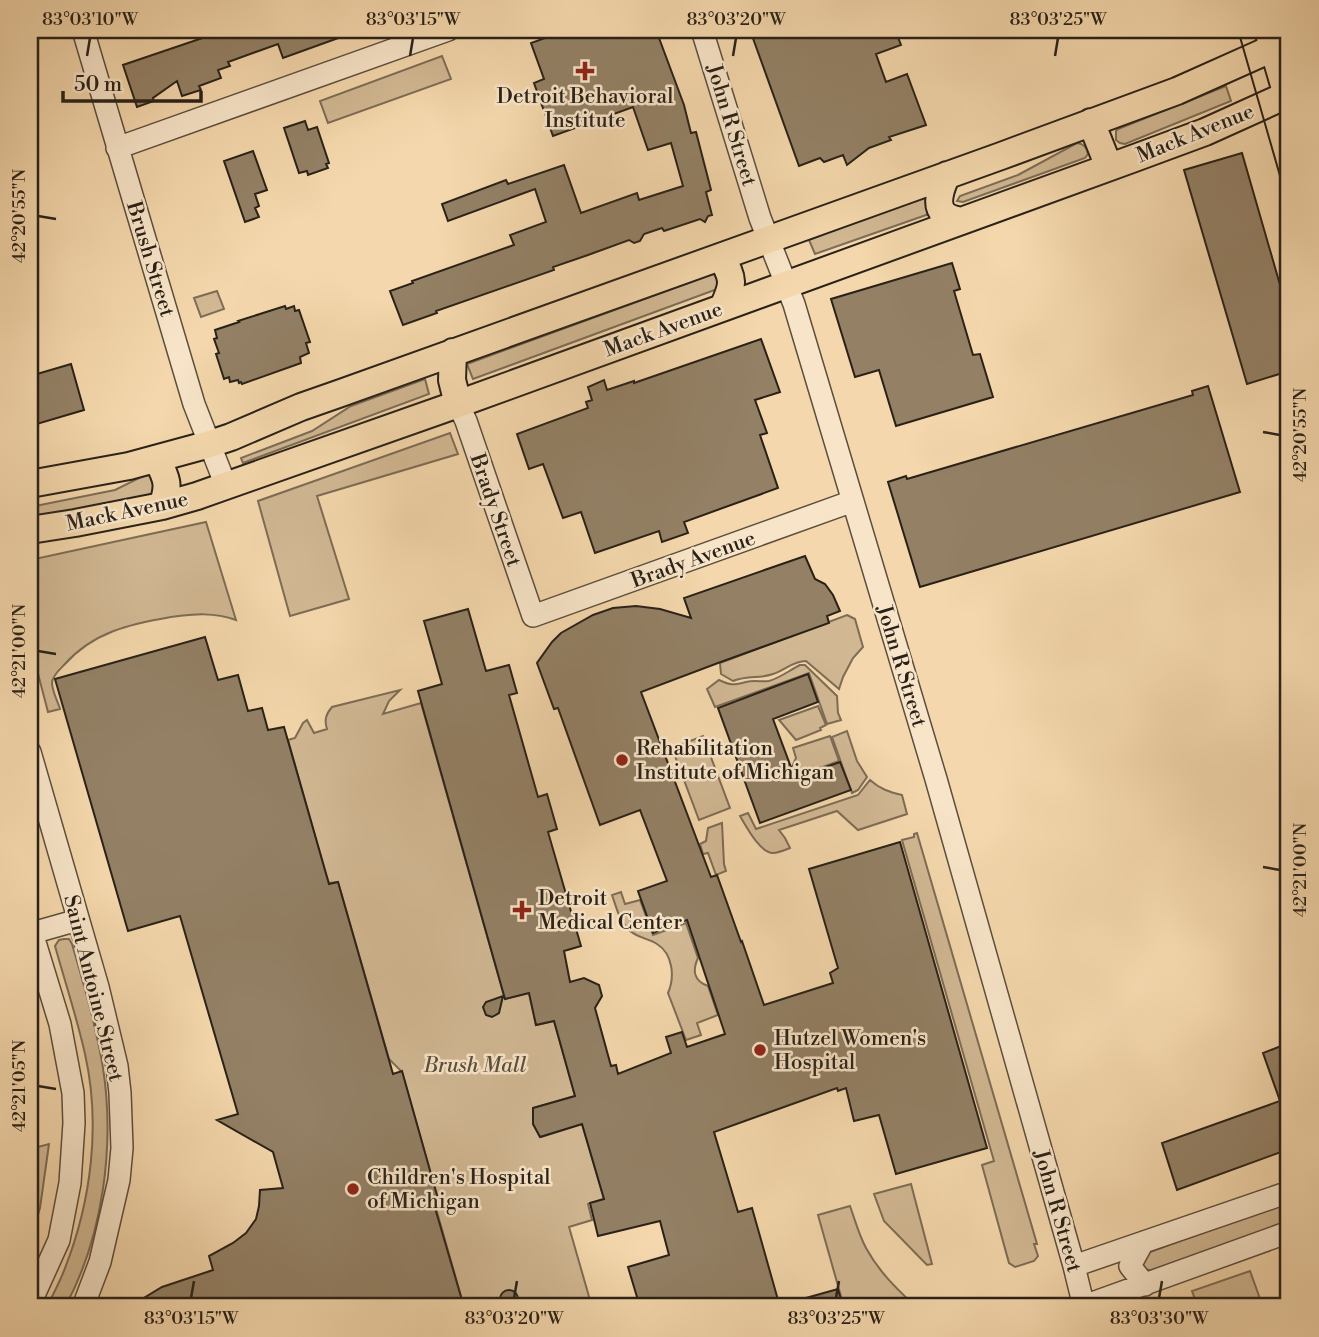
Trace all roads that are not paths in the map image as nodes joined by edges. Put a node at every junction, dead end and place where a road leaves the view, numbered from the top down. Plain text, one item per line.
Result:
1 (83, 30) edge
2 (448, 30) edge
3 (702, 30) edge
4 (1277, 40) edge
5 (1288, 97) edge
6 (1091, 122) junction
7 (117, 148) junction
8 (1109, 167) junction
9 (947, 175) junction
10 (961, 221) junction
11 (769, 239) junction
12 (721, 257) junction
13 (787, 284) junction
14 (723, 307) junction
15 (453, 352) junction
16 (458, 404) junction
17 (210, 444) junction
18 (157, 459) junction
19 (30, 484) edge
20 (226, 486) junction
21 (853, 501) junction
22 (162, 506) junction
23 (30, 530) edge
24 (533, 616) joint
25 (30, 752) edge
26 (78, 920) junction
27 (31, 930) edge
28 (1289, 1192) edge
29 (1289, 1232) edge
30 (1142, 1244) junction
31 (1074, 1266) junction
32 (1145, 1285) junction
33 (30, 1304) edge
34 (83, 1307) edge
35 (1084, 1307) edge

1 - 7 street, Brush Street
2 - 7 street
3 - 11 street, John R Street
4 - 5 main road
4 - 6 main road, Mack Avenue
5 - 8 main road, Mack Avenue
6 - 8 main road
6 - 9 main road, Mack Avenue
7 - 17 street, Brush Street
8 - 10 main road, Mack Avenue
9 - 10 main road
9 - 11 main road, Mack Avenue
10 - 13 main road, Mack Avenue
11 - 12 main road, Mack Avenue
11 - 13 street, John R Street
12 - 14 main road
12 - 15 main road, Mack Avenue
13 - 14 main road, Mack Avenue
13 - 21 street, John R Street
14 - 16 main road, Mack Avenue
15 - 16 main road
15 - 17 main road, Mack Avenue
16 - 20 main road, Mack Avenue
16 - 24 street, Brady Street
17 - 18 main road, Mack Avenue
17 - 20 street, Brush Street
18 - 19 main road, Mack Avenue
18 - 22 main road
20 - 22 main road, Mack Avenue
21 - 24 street, Brady Avenue
21 - 31 street, John R Street
22 - 23 main road, Mack Avenue
25 - 26 street, Saint Antoine Street
26 - 27 street
26 - 34 street, Saint Antoine Street
27 - 33 street, Saint Antoine Street
28 - 30 street
29 - 32 street
30 - 31 street
30 - 32 street
31 - 35 street, John R Street
32 - 35 street

